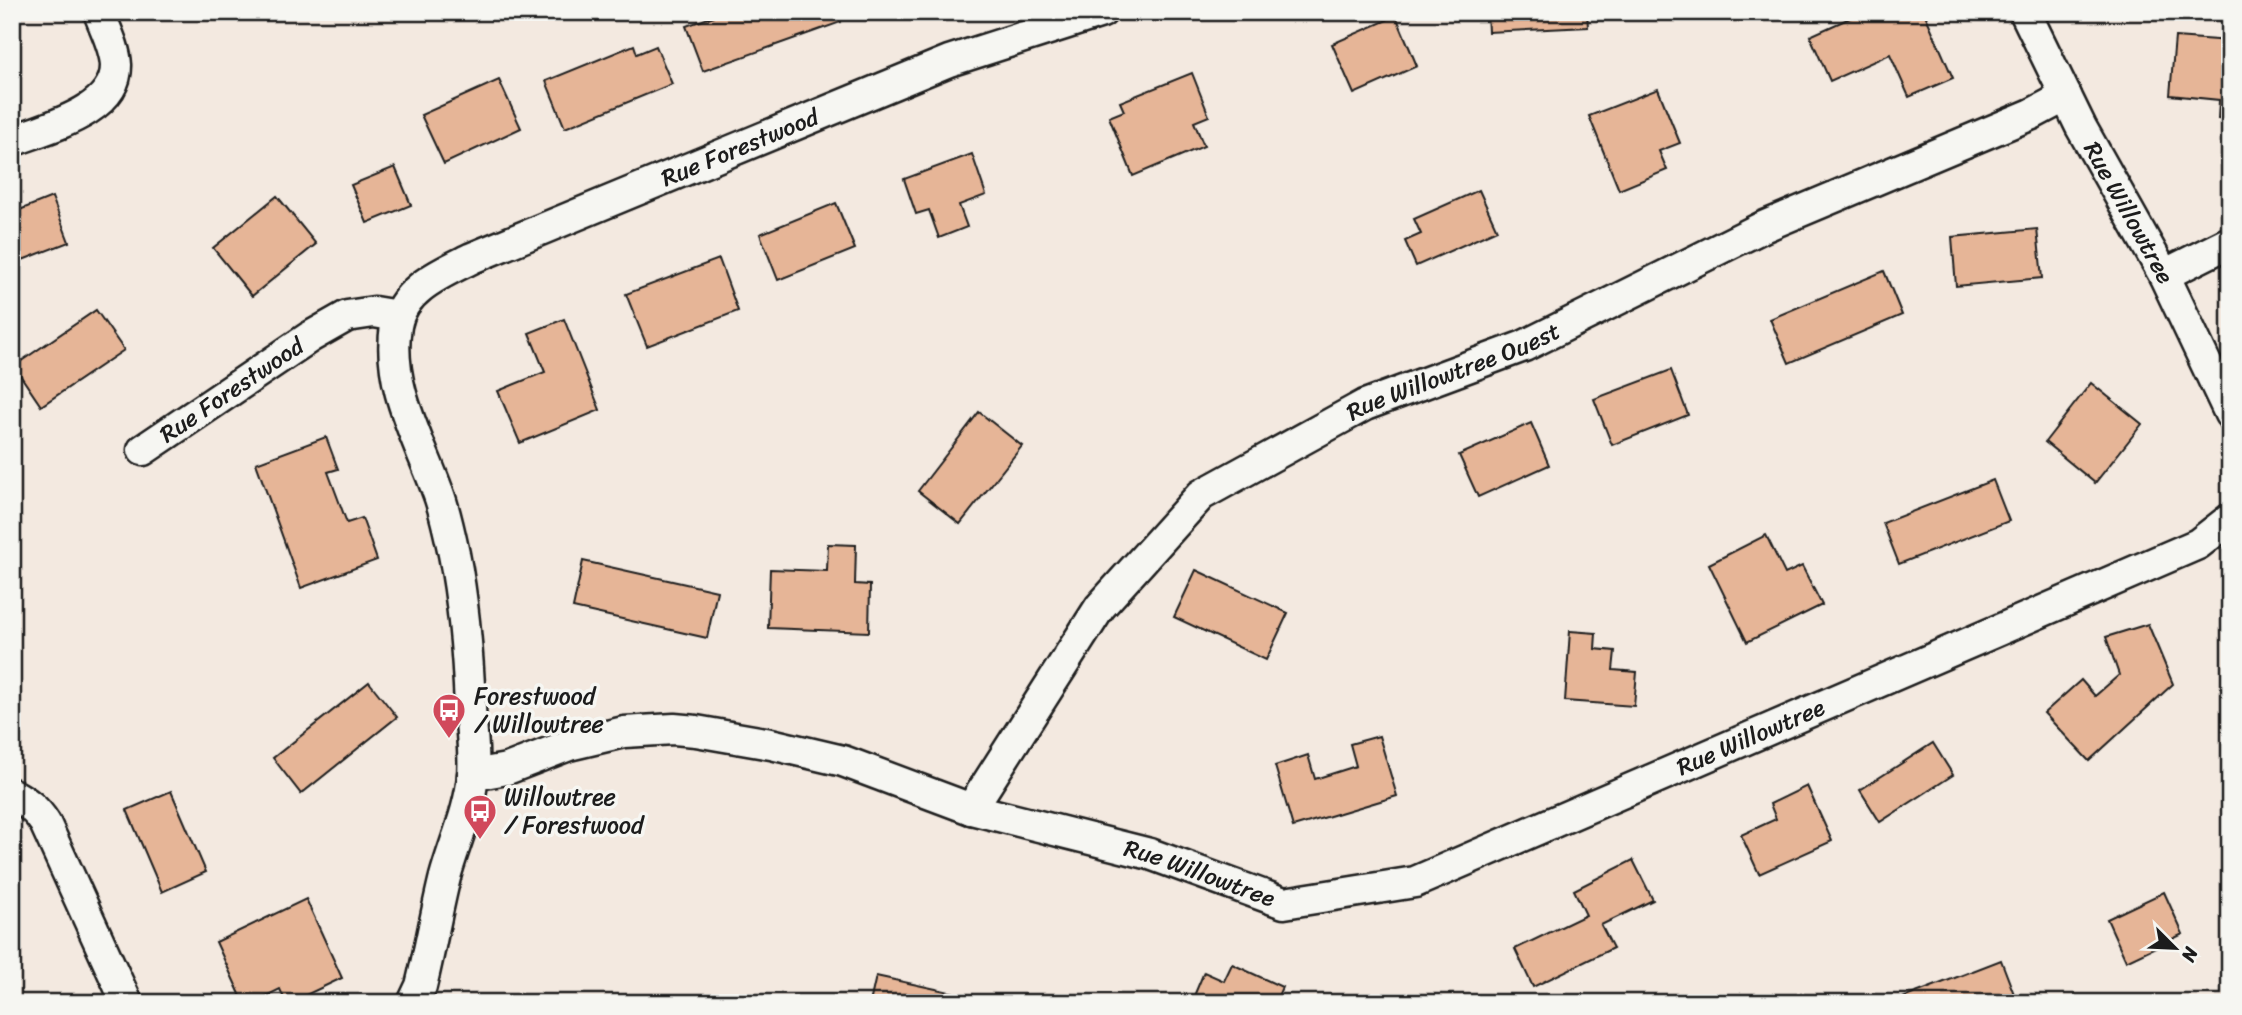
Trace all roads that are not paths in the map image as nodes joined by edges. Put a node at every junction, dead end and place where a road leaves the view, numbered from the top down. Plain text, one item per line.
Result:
1 (99, 12) edge
2 (1102, 12) edge
3 (2025, 12) edge
4 (2066, 96) junction
5 (12, 141) edge
6 (2230, 242) edge
7 (2164, 275) junction
8 (398, 316) junction
9 (2230, 414) edge
10 (143, 450) dead end
11 (2230, 519) edge
12 (473, 775) junction
13 (12, 794) edge
14 (971, 809) junction
15 (127, 1003) edge
16 (413, 1003) edge

1 - 5 street
2 - 8 street, Rue Forestwood
3 - 4 street, Rue Willowtree
4 - 7 street, Rue Willowtree
4 - 14 street, Rue Willowtree Ouest
6 - 7 street
7 - 9 street, Rue Willowtree
8 - 10 street, Rue Forestwood
8 - 12 street
11 - 14 street, Rue Willowtree
12 - 14 street, Rue Willowtree
12 - 16 street
13 - 15 street

